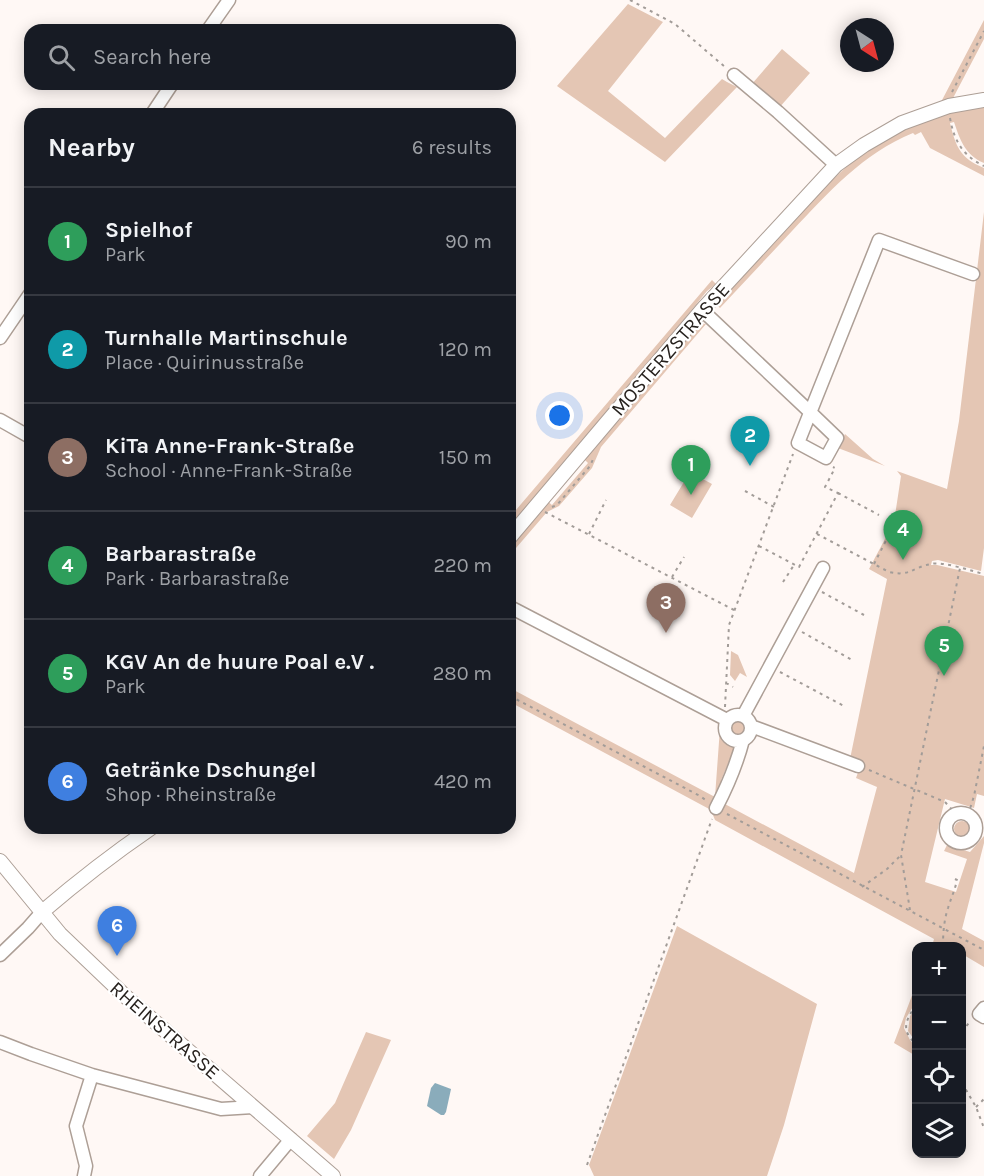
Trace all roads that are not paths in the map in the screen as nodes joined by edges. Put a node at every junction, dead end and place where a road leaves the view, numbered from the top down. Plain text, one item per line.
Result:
1 (229, 0) edge
2 (212, 24) edge
3 (734, 75) road end
4 (168, 90) edge
5 (984, 100) edge
6 (156, 108) edge
7 (836, 165) junction
8 (974, 274) dead end
9 (24, 303) edge
10 (702, 310) junction
11 (0, 338) edge
12 (810, 412) junction
13 (0, 420) edge
14 (24, 433) edge
15 (516, 530) edge
16 (823, 568) dead end
17 (516, 610) edge
18 (726, 719) junction
19 (747, 721) junction
20 (742, 740) junction
21 (858, 766) road end
22 (716, 808) road end
23 (142, 834) edge
24 (0, 861) edge
25 (42, 912) junction
26 (0, 955) edge
27 (0, 1042) edge
28 (92, 1075) junction
29 (253, 1107) junction
30 (291, 1139) junction
31 (84, 1176) edge
32 (260, 1176) edge
33 (333, 1176) edge

1 - 2 street
3 - 7 street
4 - 6 street
5 - 7 street, MOSTERZSTRASSE
7 - 10 street, MOSTERZSTRASSE
8 - 12 street
9 - 11 street
10 - 12 street
10 - 15 street, MOSTERZSTRASSE
12 - 12 street
13 - 14 street
16 - 19 street
17 - 18 street
18 - 19 street
18 - 20 street
19 - 20 street
19 - 21 street
20 - 22 street
23 - 25 street
24 - 25 street, RHEINSTRASSE
25 - 26 street
25 - 29 street, RHEINSTRASSE
27 - 28 street
28 - 29 street
28 - 31 street
29 - 30 street, RHEINSTRASSE
30 - 32 street
30 - 33 street, RHEINSTRASSE

